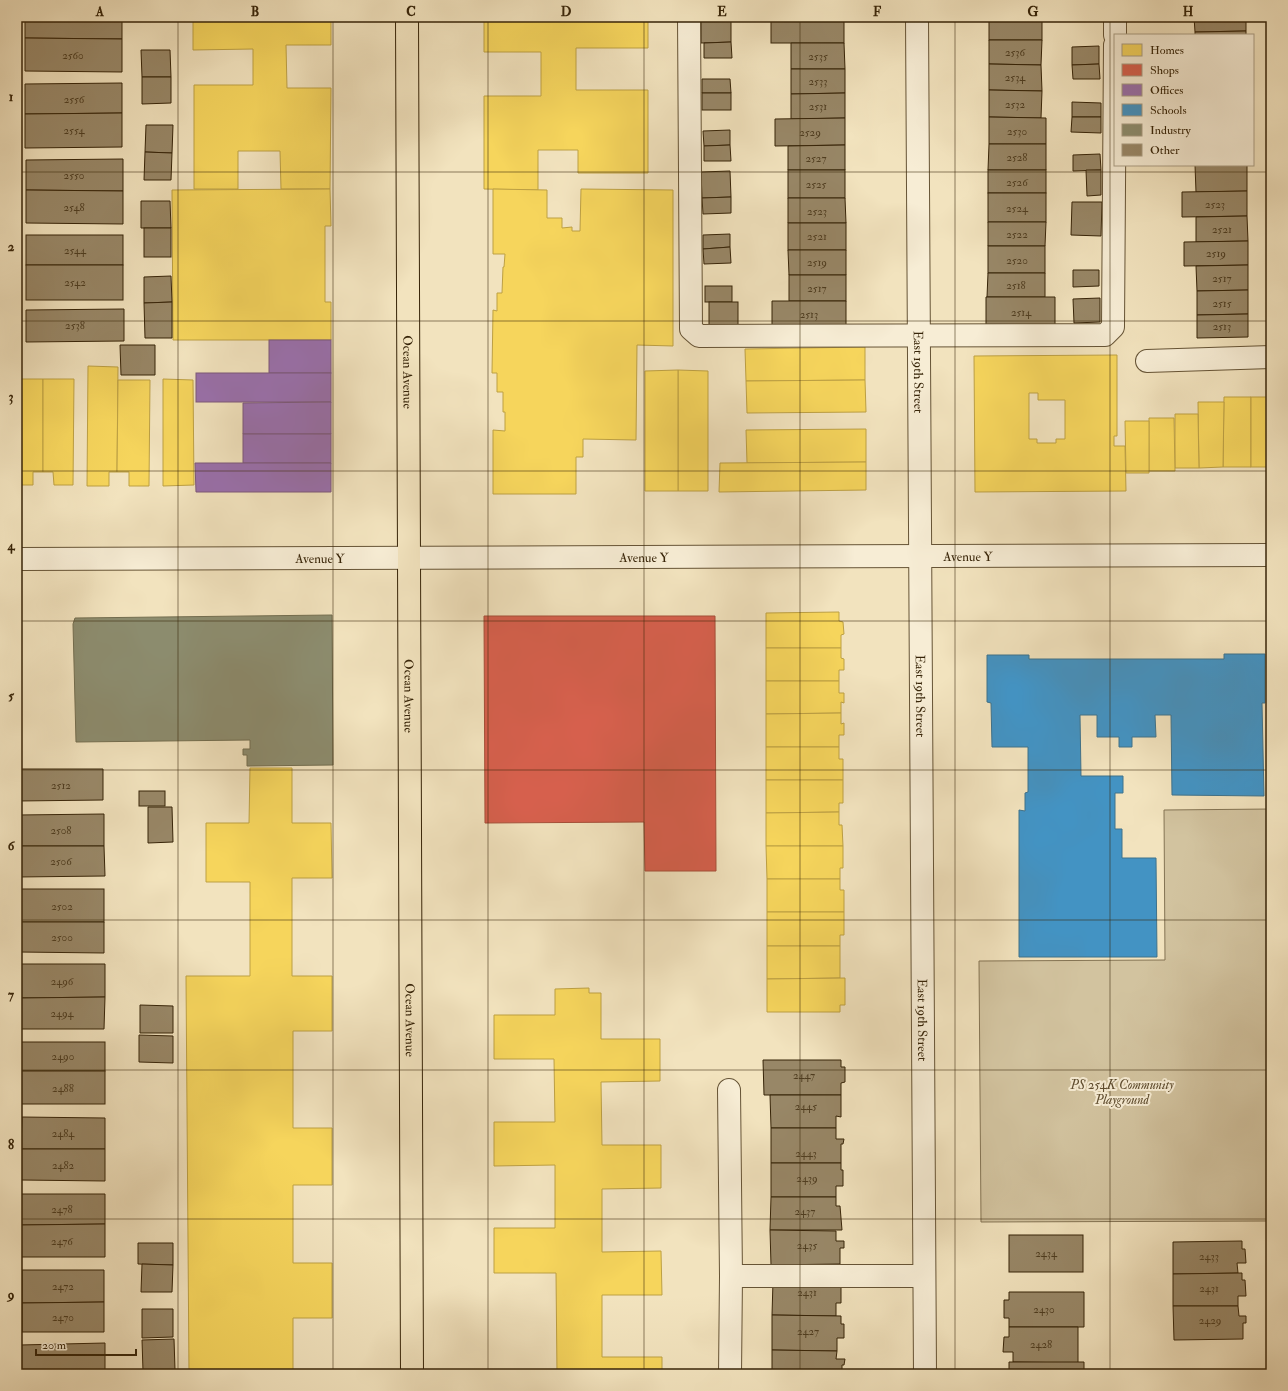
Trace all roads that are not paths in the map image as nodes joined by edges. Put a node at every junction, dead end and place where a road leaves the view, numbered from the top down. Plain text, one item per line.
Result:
1 (407, 17) edge
2 (689, 17) edge
3 (917, 17) edge
4 (1115, 17) edge
5 (1115, 34) edge
6 (1114, 166) edge
7 (918, 336) junction
8 (1271, 358) edge
9 (1148, 361) dead end
10 (1271, 555) edge
11 (920, 556) junction
12 (408, 558) junction
13 (17, 559) edge
14 (729, 1090) dead end
15 (731, 1276) junction
16 (924, 1276) junction
17 (412, 1374) edge
18 (730, 1374) edge
19 (925, 1374) edge

1 - 12 main road, Ocean Avenue
2 - 7 street
3 - 7 street, East 19th Street
4 - 5 street
6 - 7 street
7 - 11 street, East 19th Street
8 - 9 street
10 - 11 street, Avenue Y
11 - 12 street, Avenue Y
11 - 16 street, East 19th Street
12 - 13 street, Avenue Y
12 - 17 main road, Ocean Avenue
14 - 15 street
15 - 16 street
15 - 18 street
16 - 19 street, East 19th Street

